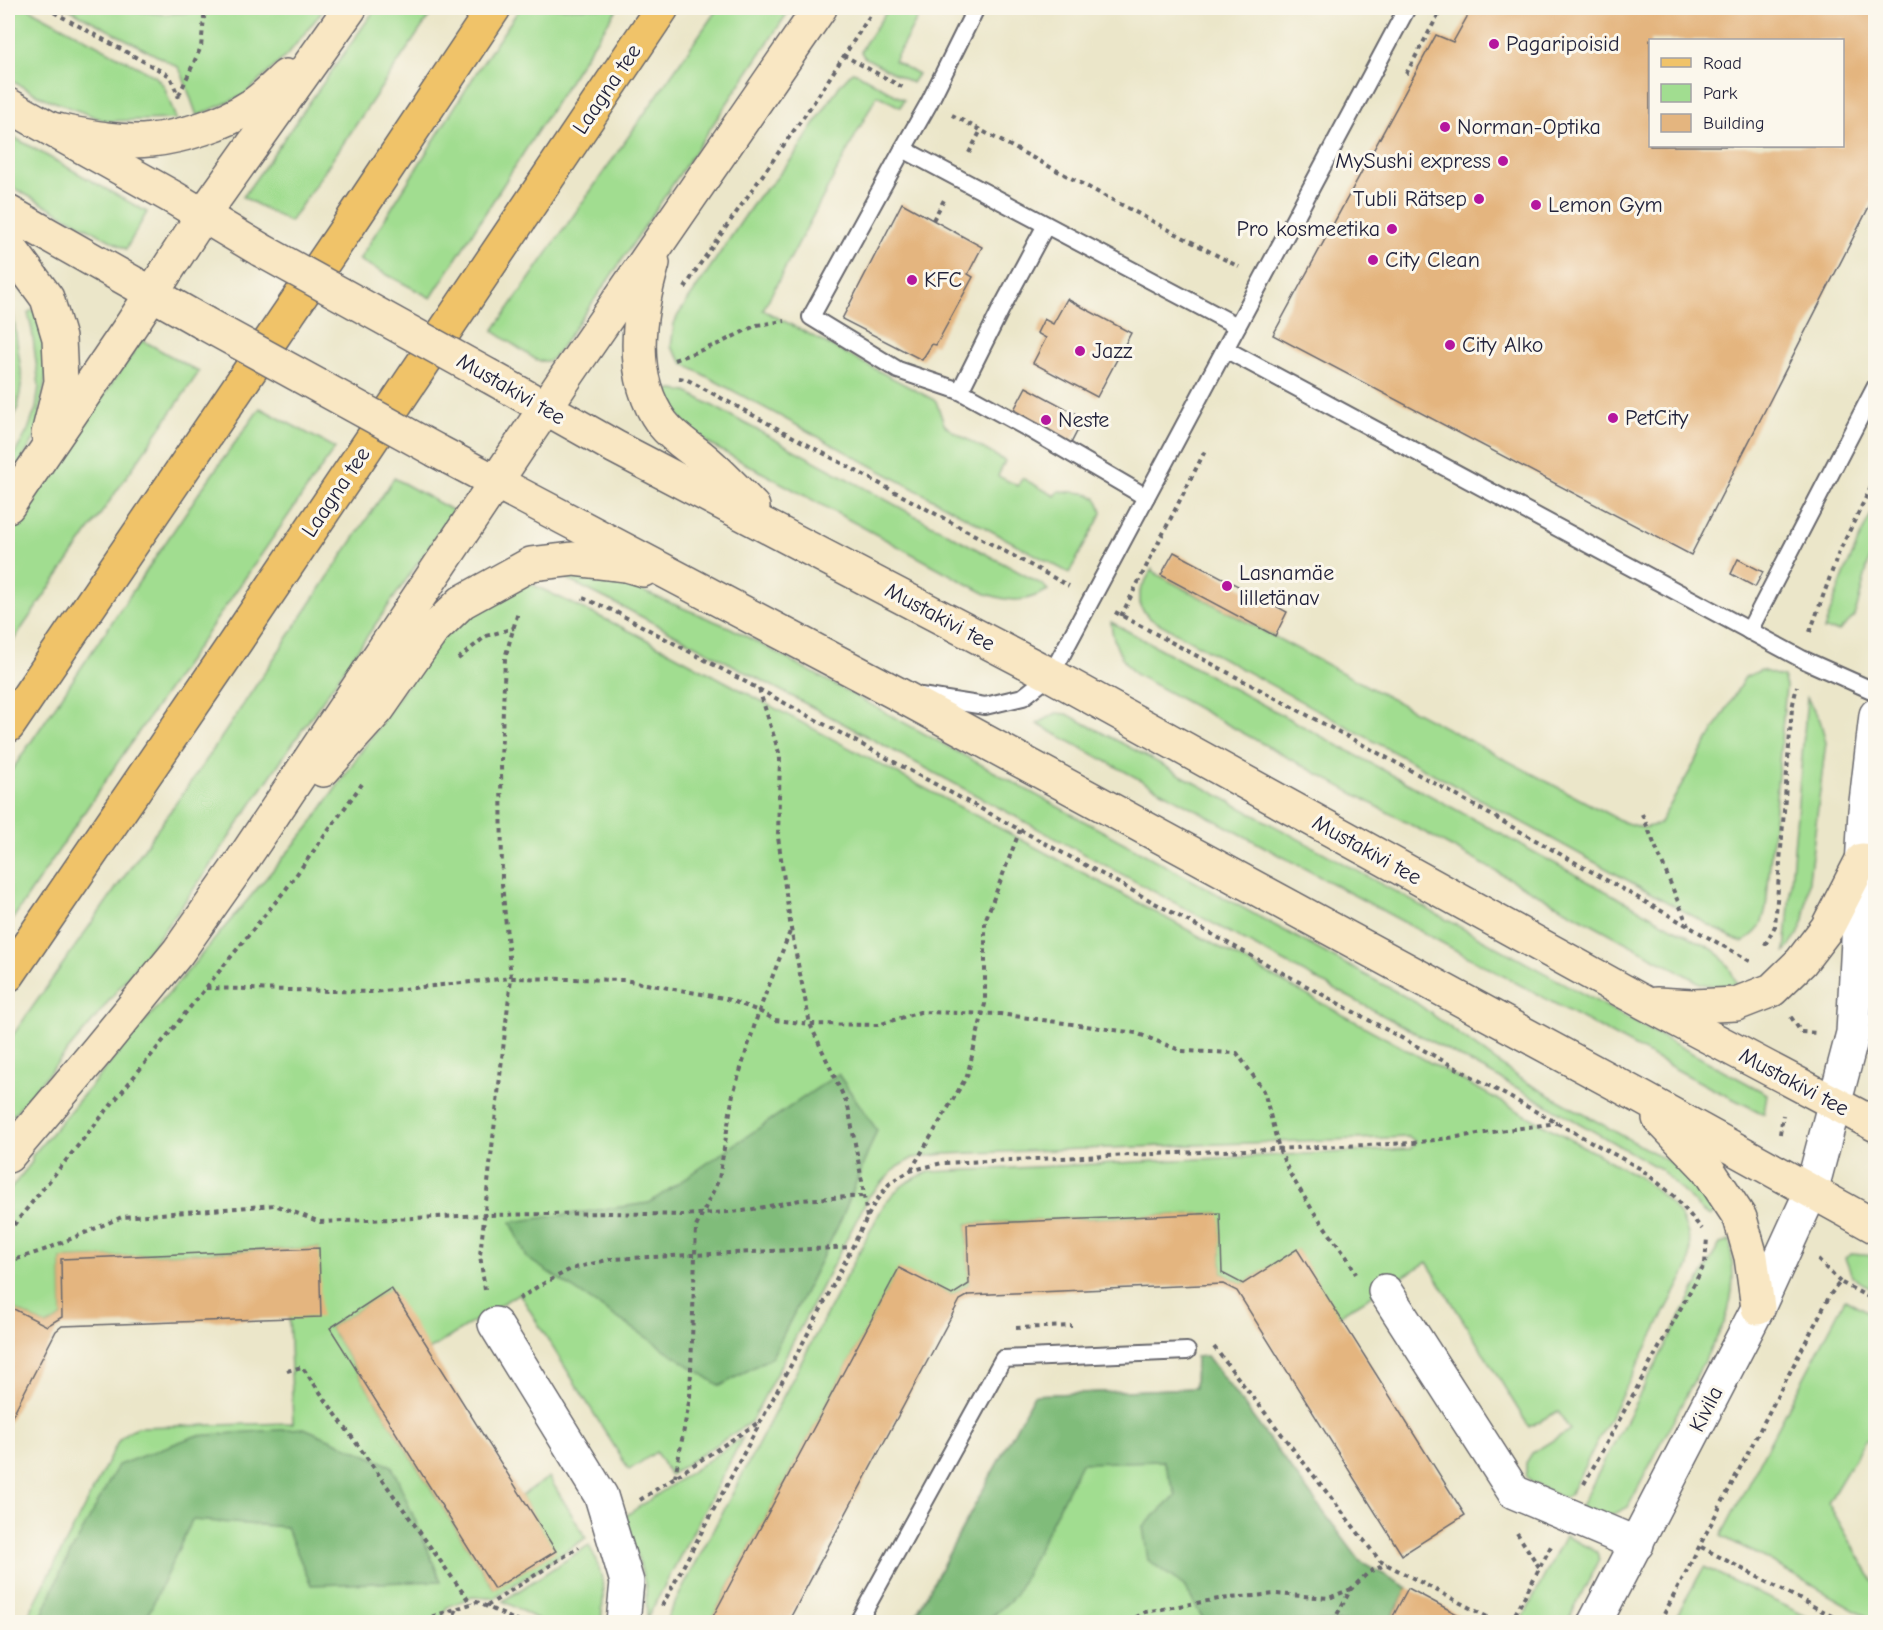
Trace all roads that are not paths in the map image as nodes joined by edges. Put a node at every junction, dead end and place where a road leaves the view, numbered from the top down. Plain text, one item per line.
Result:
1 (350, 8) edge
2 (494, 8) edge
3 (662, 8) edge
4 (820, 8) edge
5 (976, 8) edge
6 (1407, 8) edge
7 (324, 44) junction
8 (8, 105) edge
9 (51, 129) junction
10 (903, 150) junction
11 (8, 212) edge
12 (203, 215) junction
13 (1046, 225) junction
14 (659, 242) junction
15 (8, 245) edge
16 (152, 294) junction
17 (1236, 326) junction
18 (1225, 349) junction
19 (1875, 386) edge
20 (960, 391) junction
21 (545, 408) junction
22 (44, 454) junction
23 (496, 482) junction
24 (1146, 497) junction
25 (8, 506) edge
26 (783, 535) junction
27 (704, 590) junction
28 (1749, 631) junction
29 (1051, 675) junction
30 (1875, 692) edge
31 (896, 693) junction
32 (1875, 715) edge
33 (8, 726) edge
34 (1873, 754) edge
35 (1862, 860) junction
36 (242, 861) junction
37 (8, 975) edge
38 (1646, 1003) junction
39 (1637, 1095) junction
40 (1835, 1103) junction
41 (1875, 1125) edge
42 (8, 1156) edge
43 (1811, 1192) junction
44 (1875, 1227) edge
45 (1372, 1285) road end
46 (1758, 1308) junction
47 (502, 1314) road end
48 (1187, 1351) dead end
49 (1637, 1544) junction
50 (623, 1623) edge
51 (858, 1623) edge
52 (1595, 1623) edge

1 - 7 main road
2 - 33 main road
3 - 37 main road, Laagna tee
4 - 14 main road
5 - 10 lane
6 - 17 lane
7 - 9 main road
7 - 12 main road
8 - 9 main road, Mustakivi tee
9 - 12 main road, Mustakivi tee
10 - 13 lane
10 - 20 lane
11 - 16 main road
12 - 16 main road
12 - 21 main road, Mustakivi tee, bridge
13 - 17 lane
13 - 20 lane
14 - 21 main road
14 - 26 main road
15 - 22 main road
16 - 22 main road
16 - 23 main road, bridge
17 - 18 lane
18 - 24 lane
18 - 28 lane
19 - 28 lane
20 - 24 lane
21 - 23 main road
21 - 26 main road, Mustakivi tee
22 - 25 main road
23 - 27 main road
23 - 36 main road
24 - 29 lane
26 - 29 main road, Mustakivi tee
27 - 31 main road
27 - 36 main road
28 - 30 lane
29 - 31 lane
29 - 38 main road, Mustakivi tee
31 - 39 main road
32 - 34 street, Kivila
34 - 35 street, Kivila
35 - 38 main road
35 - 40 street, Kivila
36 - 42 main road
38 - 40 main road, Mustakivi tee
39 - 43 main road
39 - 46 main road
40 - 41 main road, Mustakivi tee
40 - 43 street, Kivila
43 - 44 main road
43 - 46 street, Kivila
45 - 49 street
46 - 49 street, Kivila
47 - 50 street
48 - 51 lane
49 - 52 street, Kivila

